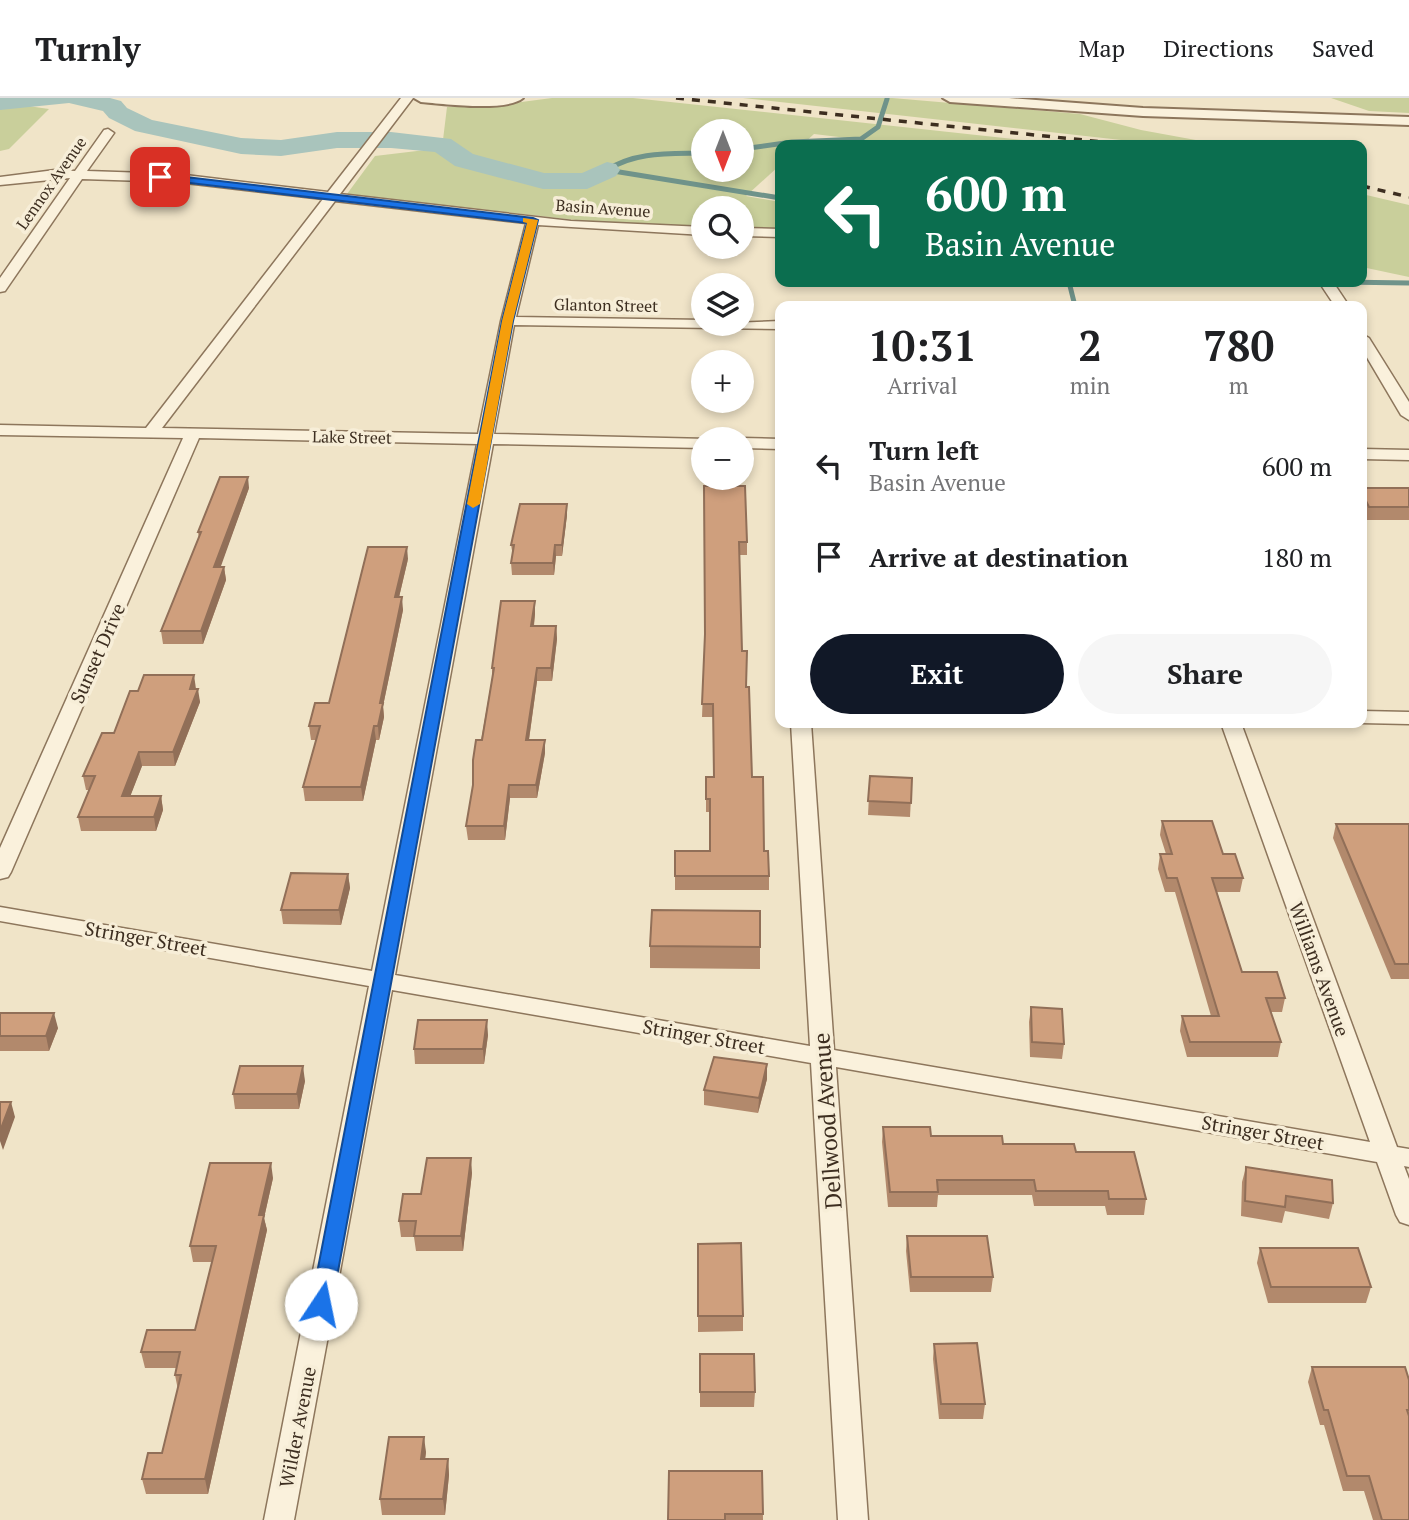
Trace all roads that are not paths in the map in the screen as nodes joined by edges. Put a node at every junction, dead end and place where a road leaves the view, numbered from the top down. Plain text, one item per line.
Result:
1 (407, 98) edge
2 (421, 98) edge
3 (516, 98) edge
4 (950, 98) edge
5 (1409, 121) edge
6 (108, 133) dead end
7 (78, 174) junction
8 (0, 181) edge
9 (332, 196) junction
10 (533, 220) junction
11 (691, 231) edge
12 (754, 232) edge
13 (775, 233) edge
14 (0, 288) edge
15 (508, 321) junction
16 (691, 324) edge
17 (754, 325) edge
18 (775, 325) edge
19 (1367, 346) edge
20 (1409, 415) edge
21 (0, 430) edge
22 (150, 433) junction
23 (193, 434) junction
24 (486, 439) junction
25 (691, 443) edge
26 (754, 443) edge
27 (775, 444) edge
28 (1367, 454) edge
29 (1409, 454) edge
30 (1367, 717) edge
31 (1409, 718) edge
32 (800, 728) edge
33 (1233, 728) edge
34 (0, 872) edge
35 (0, 914) edge
36 (384, 979) junction
37 (822, 1057) junction
38 (1398, 1156) edge
39 (1409, 1215) edge
40 (279, 1520) edge
41 (853, 1520) edge

1 - 9 street
2 - 3 street
4 - 5 street
6 - 7 street, Lennox Avenue
7 - 8 street, Basin Avenue
7 - 9 street, Basin Avenue
7 - 14 street, Lennox Avenue
9 - 10 street, Basin Avenue
9 - 22 street
10 - 11 street, Basin Avenue
10 - 15 street, Wilder Avenue
12 - 13 street
15 - 16 street, Glanton Street
15 - 24 street, Wilder Avenue
17 - 18 street, Glanton Street
19 - 20 street
21 - 22 street, Lake Street
22 - 23 street, Lake Street
23 - 24 street, Lake Street
23 - 34 street, Sunset Drive
24 - 25 street, Lake Street
24 - 36 street, Wilder Avenue
26 - 27 street
28 - 29 street
30 - 31 street
32 - 37 street, Dellwood Avenue
33 - 38 street, Williams Avenue
35 - 36 street, Stringer Street
36 - 37 street, Stringer Street
36 - 40 street, Wilder Avenue
37 - 38 street, Stringer Street
37 - 41 street, Dellwood Avenue
38 - 39 street, Williams Avenue

